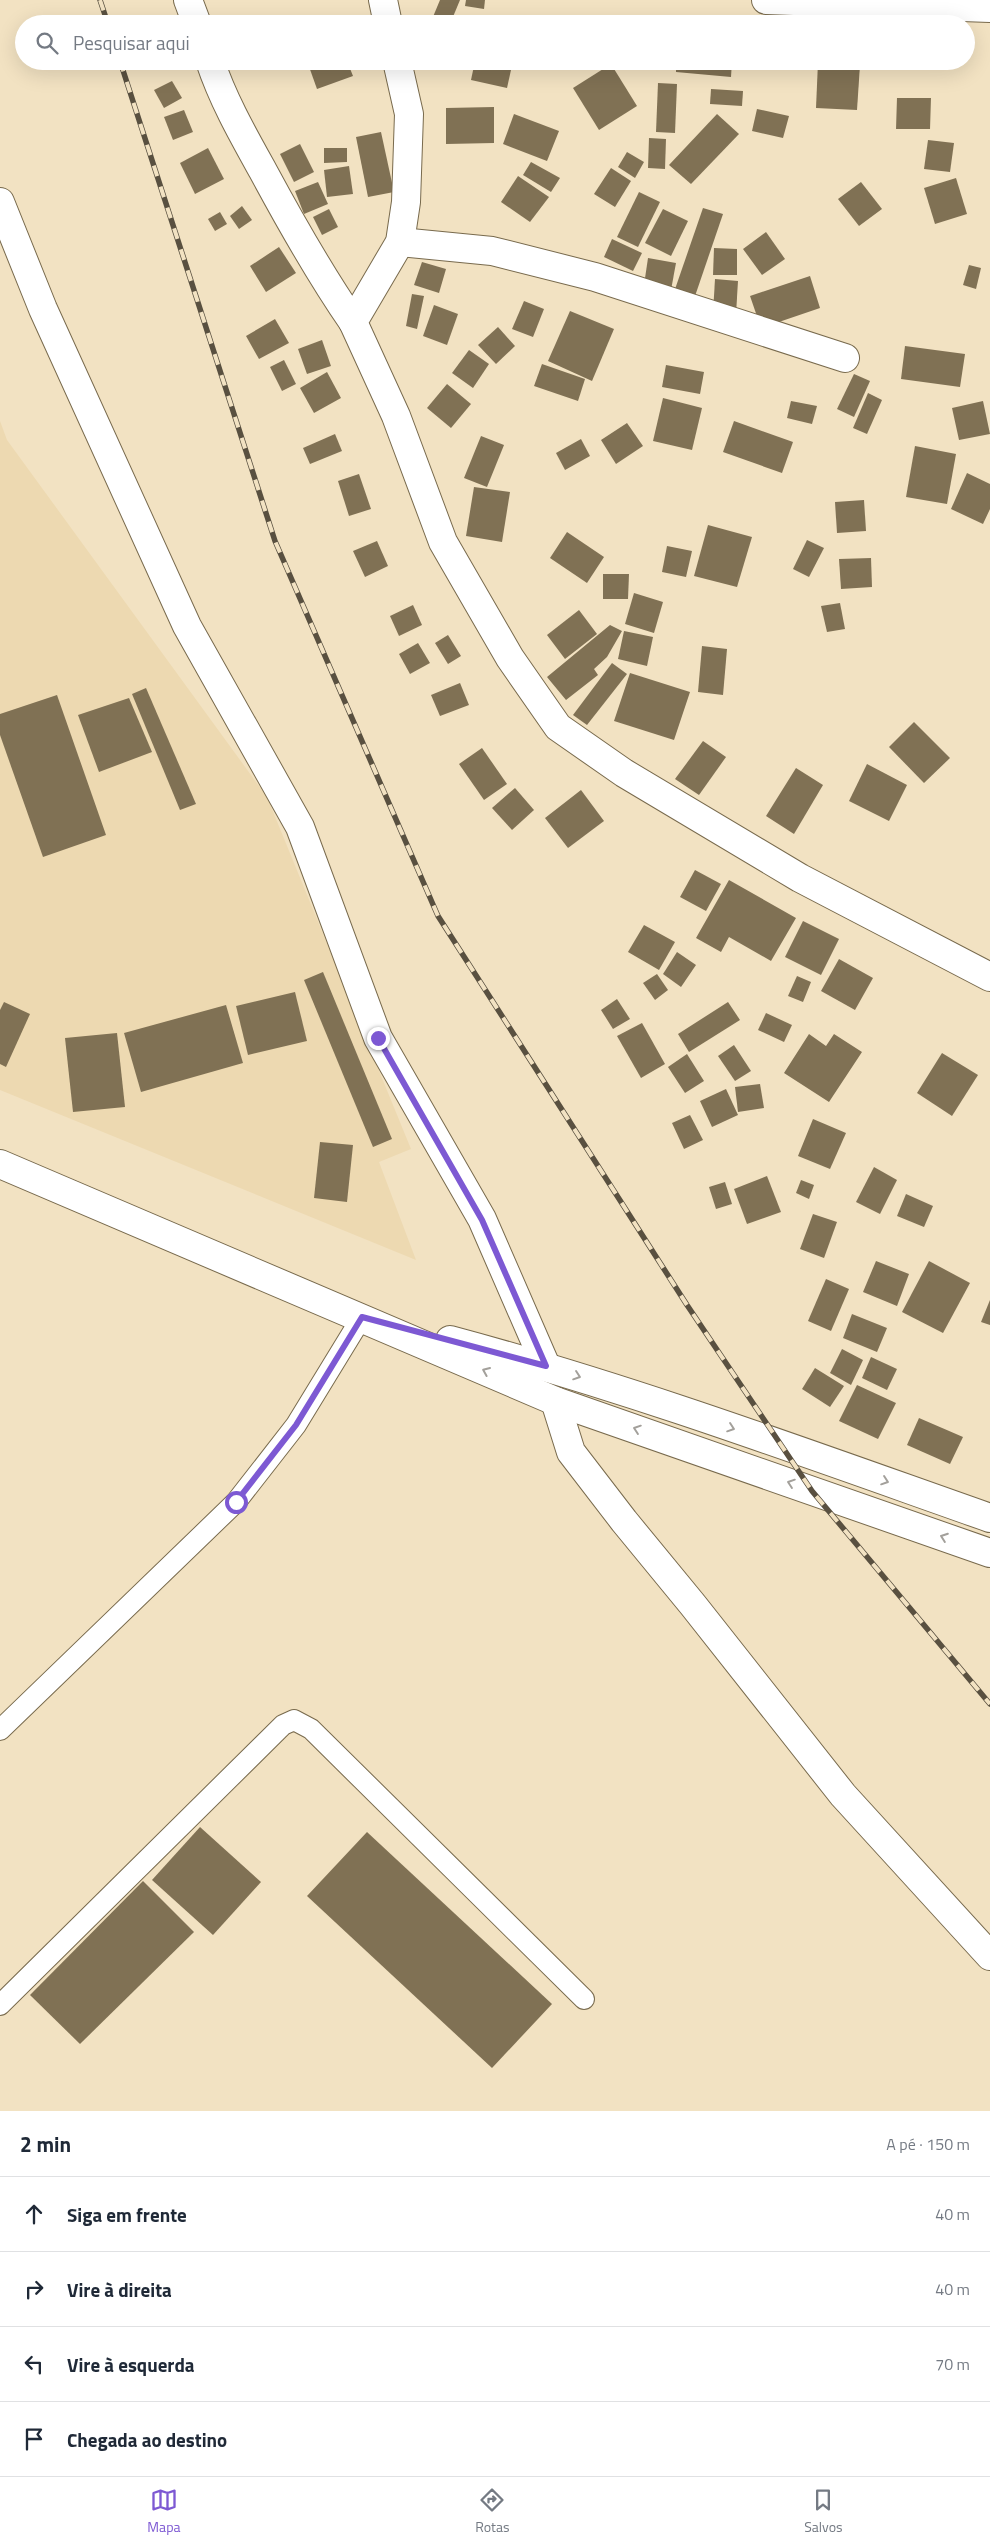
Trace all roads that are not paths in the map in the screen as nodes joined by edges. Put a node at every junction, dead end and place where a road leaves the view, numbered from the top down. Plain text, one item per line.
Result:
1 (188, 0) edge
2 (383, 0) edge
3 (766, 0) edge
4 (990, 8) edge
5 (194, 15) edge
6 (386, 15) edge
7 (213, 70) edge
8 (399, 70) edge
9 (0, 202) edge
10 (400, 242) junction
11 (352, 322) junction
12 (845, 358) dead end
13 (990, 977) edge
14 (0, 1164) edge
15 (362, 1317) junction
16 (546, 1366) junction
17 (555, 1401) junction
18 (990, 1518) edge
19 (990, 1554) edge
20 (0, 1730) edge
21 (990, 1956) edge
22 (584, 2000) dead end
23 (0, 2005) edge

1 - 5 street
2 - 6 street
3 - 4 street
7 - 11 street
8 - 10 street
9 - 16 street
10 - 11 street
10 - 12 street
11 - 13 street
14 - 15 street
15 - 16 street
17 -> 15 street
15 - 20 lane
16 -> 18 street
19 -> 17 street
17 - 21 street
22 - 23 lane

